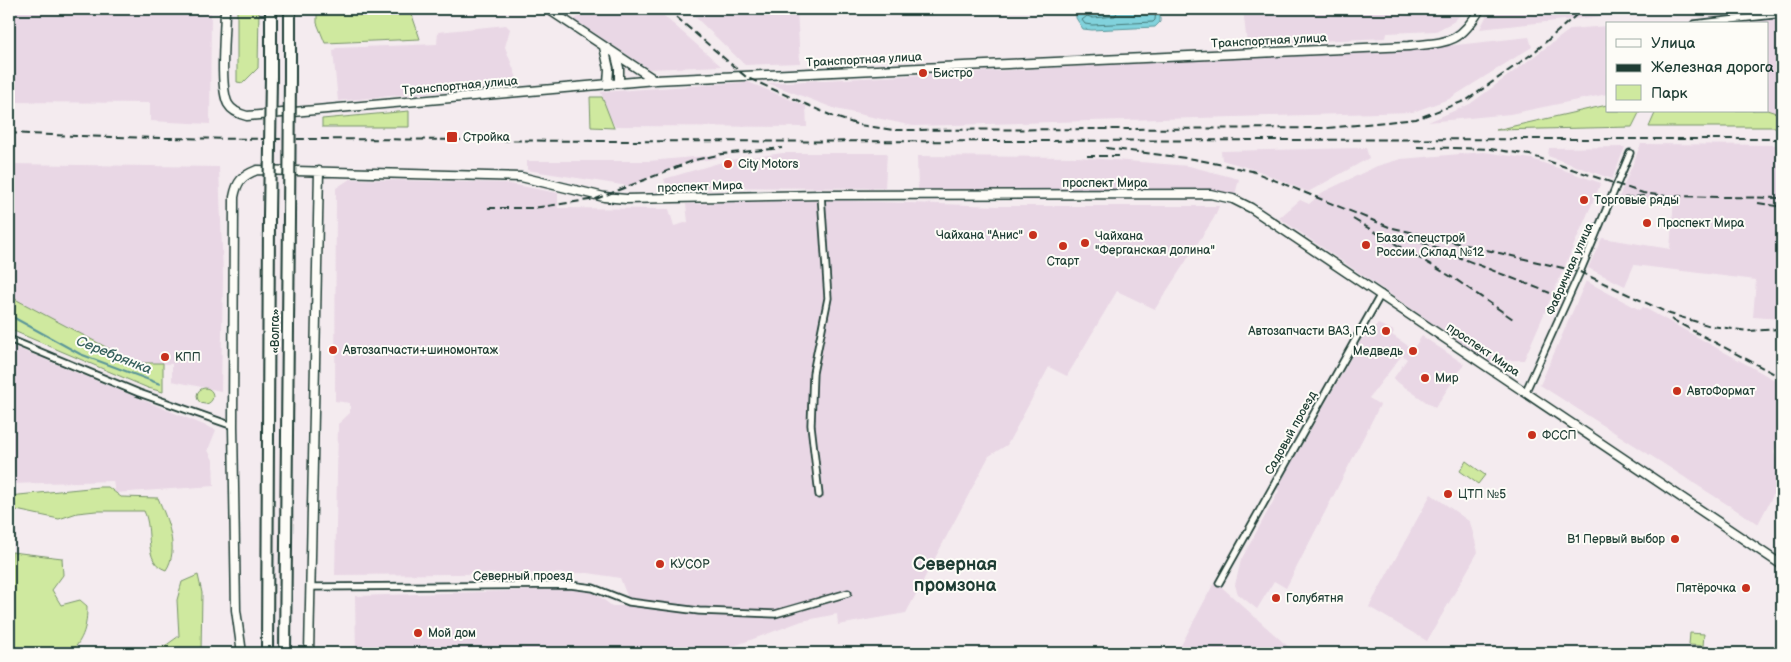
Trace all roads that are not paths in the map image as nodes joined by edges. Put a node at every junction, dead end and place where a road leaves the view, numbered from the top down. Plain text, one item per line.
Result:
1 (225, 9) edge
2 (271, 9) edge
3 (290, 9) edge
4 (548, 9) edge
5 (1480, 9) edge
6 (1782, 14) edge
7 (1712, 22) edge
8 (604, 47) junction
9 (616, 56) junction
10 (655, 80) junction
11 (608, 83) junction
12 (619, 83) junction
13 (1630, 153) dead end
14 (319, 171) junction
15 (821, 194) junction
16 (1381, 294) junction
17 (9, 338) edge
18 (1526, 393) junction
19 (232, 426) junction
20 (819, 495) dead end
21 (1782, 565) edge
22 (1219, 583) dead end
23 (311, 587) junction
24 (848, 593) dead end
25 (309, 652) edge
26 (242, 653) edge
27 (267, 653) edge
28 (285, 653) edge

1 - 11 street, Транспортная улица
2 - 27 highway, «Волга», bridge
3 - 28 highway, «Волга», bridge
4 - 8 street
5 - 10 street, Транспортная улица
6 - 7 street
8 - 9 street
8 - 11 street
9 - 10 street
9 - 12 street
10 - 12 street, Транспортная улица
11 - 12 street, Транспортная улица
13 - 18 street, Фабричная улица
14 - 15 street, проспект Мира
14 - 19 street, проспект Мира
14 - 23 street
15 - 16 street, проспект Мира
15 - 20 street
16 - 18 street, проспект Мира
16 - 22 street, Садовый проезд
17 - 19 street
18 - 21 street, проспект Мира
19 - 26 street, проспект Мира
23 - 24 street, Северный проезд
23 - 25 street

